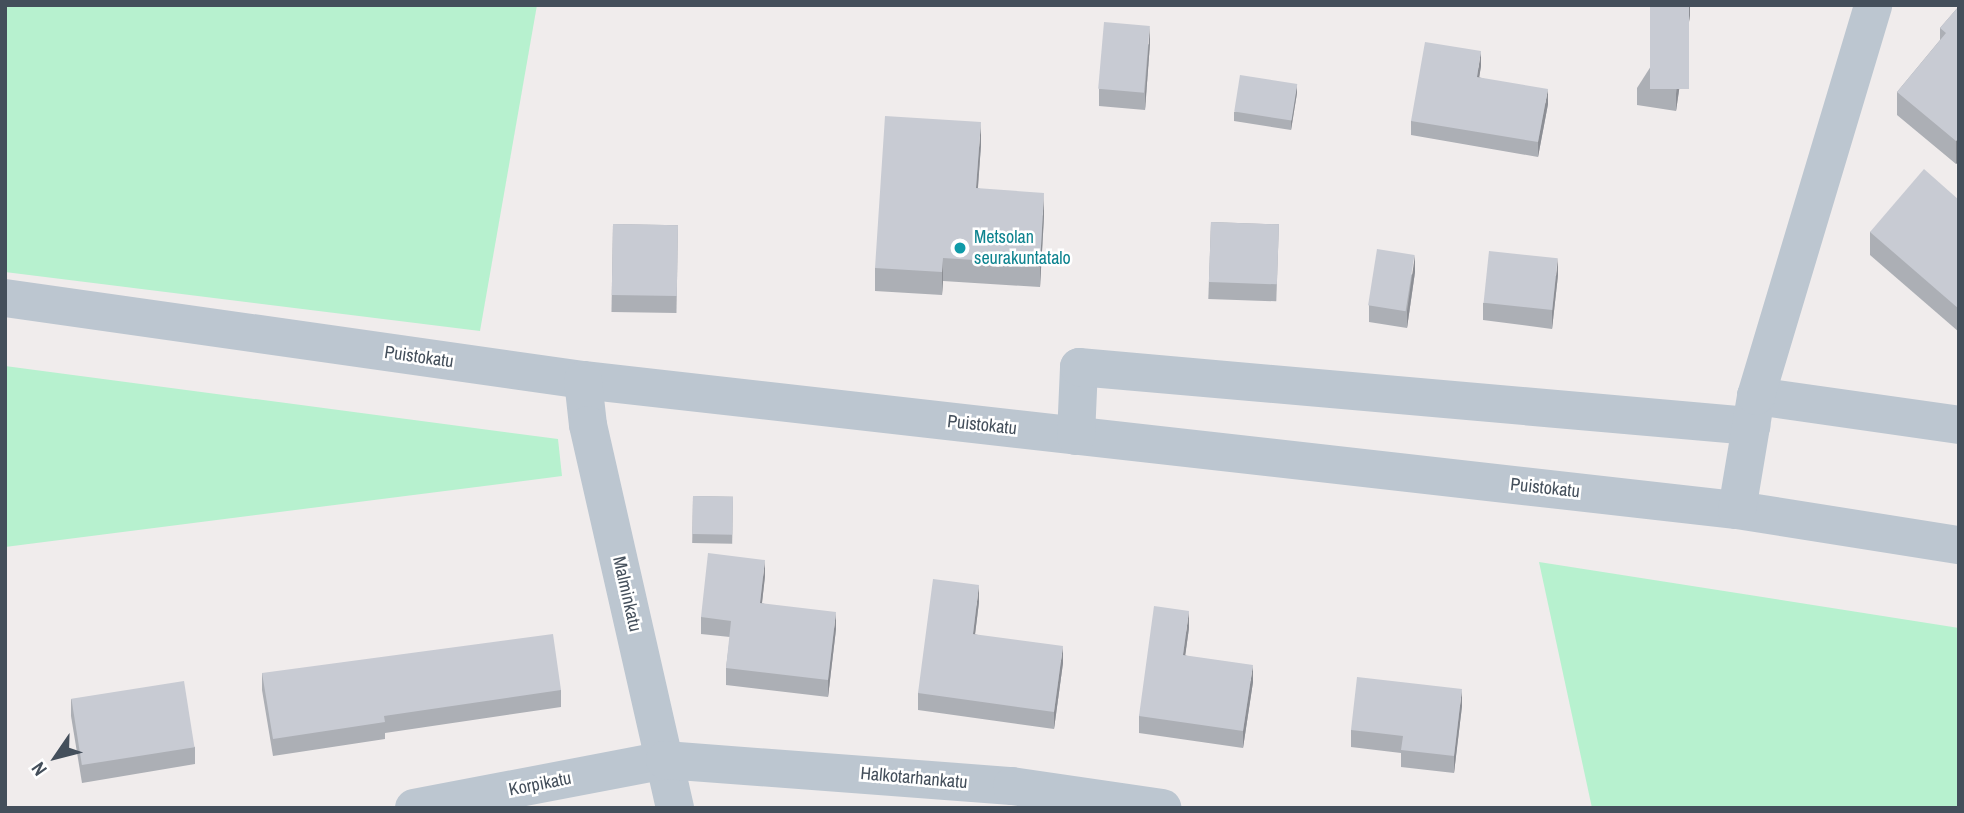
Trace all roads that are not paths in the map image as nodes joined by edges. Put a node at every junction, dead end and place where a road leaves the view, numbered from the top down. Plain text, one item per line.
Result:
1 (1873, 5) edge
2 (5, 298) edge
3 (583, 380) junction
4 (1753, 411) junction
5 (1959, 425) edge
6 (1076, 436) junction
7 (1737, 510) junction
8 (1959, 545) edge
9 (665, 760) junction
10 (414, 808) edge
11 (675, 808) edge
12 (1162, 808) edge

1 - 4 street
2 - 3 street, Puistokatu
3 - 6 street, Puistokatu
3 - 9 street, Malminkatu
4 - 5 street
4 - 6 street
4 - 7 street
6 - 7 street, Puistokatu
7 - 8 street, Puistokatu
9 - 10 street, Korpikatu
9 - 11 street, Malminkatu
9 - 12 street, Halkotarhankatu

